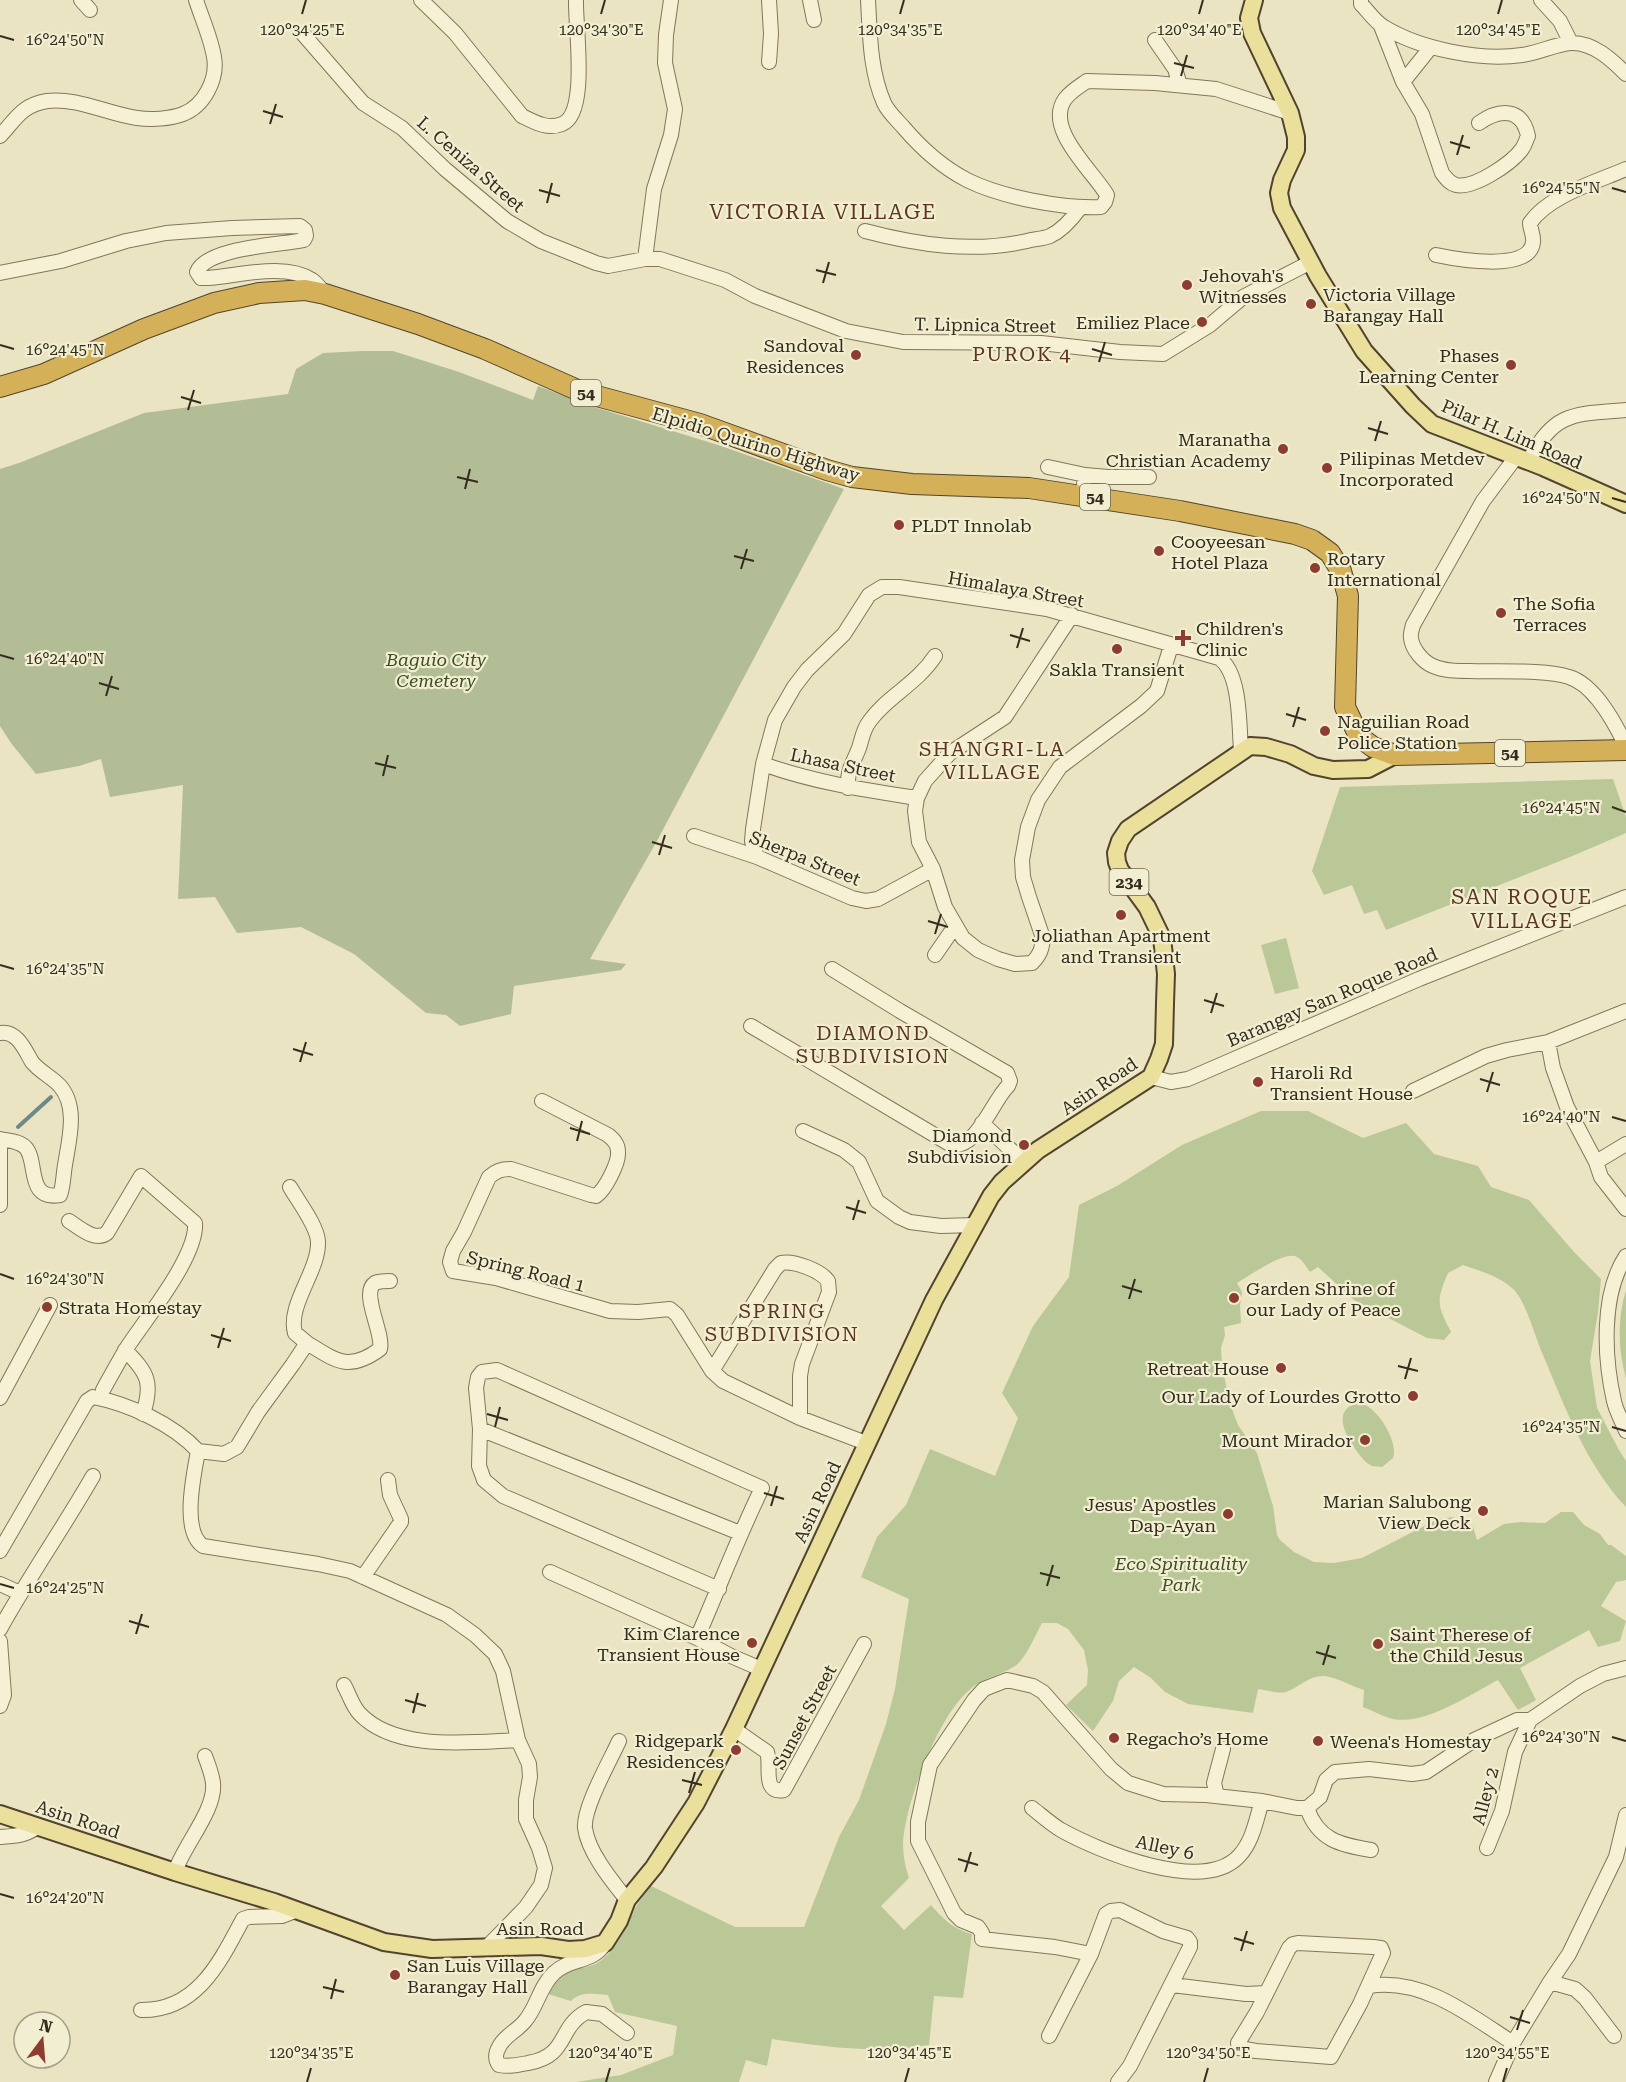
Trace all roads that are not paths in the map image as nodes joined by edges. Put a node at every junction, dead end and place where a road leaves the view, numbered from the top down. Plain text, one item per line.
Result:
1 (196, 0) edge
2 (422, 0) edge
3 (576, 0) edge
4 (671, 0) edge
5 (769, 0) edge
6 (810, 0) edge
7 (868, 0) edge
8 (1254, 0) edge
9 (1361, 0) edge
10 (1541, 0) edge
11 (814, 20) dead end
12 (1381, 26) junction
13 (303, 34) dead end
14 (1155, 40) dead end
15 (1571, 44) junction
16 (1431, 47) junction
17 (769, 62) dead end
18 (1626, 74) edge
19 (1403, 82) junction
20 (1180, 85) junction
21 (1290, 113) junction
22 (1479, 123) dead end
23 (0, 136) edge
24 (1626, 169) edge
25 (1080, 208) junction
26 (865, 231) dead end
27 (1436, 255) dead end
28 (645, 259) junction
29 (1311, 262) junction
30 (4, 270) edge
31 (325, 294) junction
32 (0, 387) edge
33 (1626, 410) edge
34 (1523, 459) junction
35 (1048, 467) dead end
36 (1085, 475) junction
37 (1149, 477) dead end
38 (1083, 495) junction
39 (1626, 504) edge
40 (1072, 615) junction
41 (1171, 646) junction
42 (935, 656) dead end
43 (1626, 746) edge
44 (1626, 750) edge
45 (1241, 751) junction
46 (1395, 755) junction
47 (764, 764) junction
48 (848, 788) junction
49 (917, 798) junction
50 (694, 836) dead end
51 (757, 857) junction
52 (933, 869) junction
53 (1626, 897) edge
54 (955, 926) junction
55 (935, 955) dead end
56 (832, 969) dead end
57 (1626, 1011) edge
58 (751, 1026) dead end
59 (0, 1033) edge
60 (1548, 1042) junction
61 (1151, 1077) junction
62 (1413, 1091) dead end
63 (542, 1101) dead end
64 (982, 1123) junction
65 (803, 1131) dead end
66 (1626, 1144) edge
67 (1024, 1162) junction
68 (1596, 1162) junction
69 (290, 1187) dead end
70 (0, 1205) edge
71 (1626, 1209) edge
72 (69, 1221) dead end
73 (974, 1225) junction
74 (1626, 1256) edge
75 (390, 1281) dead end
76 (50, 1305) dead end
77 (306, 1342) junction
78 (125, 1350) junction
79 (712, 1371) junction
80 (98, 1393) junction
81 (0, 1398) edge
82 (143, 1414) junction
83 (800, 1418) junction
84 (480, 1429) junction
85 (1626, 1431) edge
86 (866, 1443) junction
87 (198, 1451) junction
88 (93, 1476) dead end
89 (388, 1480) dead end
90 (740, 1533) junction
91 (0, 1551) edge
92 (550, 1572) dead end
93 (363, 1577) junction
94 (0, 1584) edge
95 (719, 1589) junction
96 (20, 1593) junction
97 (0, 1629) edge
98 (697, 1638) junction
99 (0, 1641) edge
100 (864, 1644) dead end
101 (1626, 1668) edge
102 (761, 1669) junction
103 (344, 1685) dead end
104 (0, 1706) edge
105 (1530, 1720) junction
106 (734, 1729) junction
107 (518, 1740) junction
108 (619, 1741) dead end
109 (1223, 1749) dead end
110 (206, 1756) dead end
111 (1217, 1796) junction
112 (1262, 1802) junction
113 (1032, 1808) dead end
114 (1307, 1808) junction
115 (0, 1814) edge
116 (1626, 1815) edge
117 (37, 1827) junction
118 (0, 1837) edge
119 (1487, 1848) dead end
120 (1371, 1850) dead end
121 (175, 1872) junction
122 (627, 1900) junction
123 (295, 1911) junction
124 (605, 1943) junction
125 (487, 1947) junction
126 (1090, 1954) junction
127 (1550, 1982) junction
128 (1173, 1985) junction
129 (1369, 1986) junction
130 (1266, 1993) junction
131 (141, 2010) dead end
132 (627, 2033) dead end
133 (1049, 2036) dead end
134 (1614, 2036) dead end
135 (1513, 2043) junction
136 (1118, 2082) edge
137 (1496, 2082) edge

1 - 23 street
2 - 3 street
4 - 28 street
5 - 17 street
6 - 11 street
7 - 25 street
8 - 21 main road, Pilar H. Lim Road
9 - 12 street
10 - 15 street
12 - 16 street
12 - 19 street
13 - 28 street, L. Ceniza Street
14 - 20 street
15 - 16 street
15 - 18 street
16 - 19 street
19 - 22 street
20 - 21 street
20 - 25 street
21 - 29 main road, Pilar H. Lim Road
24 - 27 street
25 - 26 street
28 - 29 street, T. Lipnica Street
29 - 34 main road, Pilar H. Lim Road
30 - 31 street
31 - 32 highway, Elpidio Quirino Highway / 54
31 - 38 highway, Elpidio Quirino Highway / 54
33 - 34 street
34 - 39 main road, Pilar H. Lim Road
34 - 43 street
35 - 36 street
36 - 37 street
36 - 38 street
38 - 46 highway, Elpidio Quirino Highway / 54
40 - 41 street, Himalaya Street
40 - 47 street, Himalaya Street
40 - 49 street
41 - 45 street, Himalaya Street
41 - 54 street
42 - 48 street
44 - 46 highway, Elpidio Quirino Highway / 54
45 - 46 main road, Asin Road / 234
45 - 61 main road, Asin Road / 234
47 - 48 street, Lhasa Street
47 - 51 street
48 - 49 street, Lhasa Street
49 - 52 street
50 - 51 street, Sherpa Street
51 - 52 street, Sherpa Street
52 - 54 street
53 - 61 street, Barangay San Roque Road
54 - 55 street
56 - 64 street
57 - 60 street
58 - 64 street
59 - 70 street
60 - 62 street
60 - 68 street
61 - 67 main road, Asin Road
63 - 79 street, Spring Road 1
64 - 67 street
65 - 73 street
66 - 68 street
67 - 73 main road, Asin Road
68 - 71 street
69 - 77 street
72 - 78 street
73 - 86 main road, Asin Road
74 - 85 street
75 - 77 street
76 - 81 street
77 - 87 street
78 - 80 street
78 - 82 street
79 - 83 street, Spring Road 1
79 - 83 street
80 - 82 street
80 - 91 street
82 - 87 street
83 - 86 street, Spring Road 1
84 - 90 street
84 - 90 street
84 - 95 street
86 - 102 main road, Asin Road
87 - 93 street
88 - 96 street
89 - 93 street
90 - 95 street
92 - 98 street
93 - 107 street
94 - 96 street
95 - 98 street
96 - 97 street
98 - 102 street
99 - 104 street
100 - 106 street, Sunset Street
101 - 105 street
102 - 106 main road, Asin Road
103 - 107 street
105 - 114 street
105 - 119 street, Alley 2
106 - 122 main road, Asin Road
107 - 125 street
108 - 122 street
109 - 111 street
110 - 121 street
111 - 112 street
111 - 126 street
112 - 113 street, Alley 6
112 - 114 street
114 - 120 street
115 - 117 main road, Asin Road
116 - 127 street
117 - 118 street
117 - 121 main road, Asin Road
121 - 123 main road, Asin Road
122 - 124 main road, Asin Road
123 - 125 main road, Asin Road
123 - 131 street
124 - 125 main road, Asin Road
124 - 132 street
126 - 128 street
126 - 133 street
127 - 134 street
127 - 135 street
128 - 130 street
128 - 136 street
129 - 130 street
129 - 130 street
129 - 135 street
135 - 137 street

